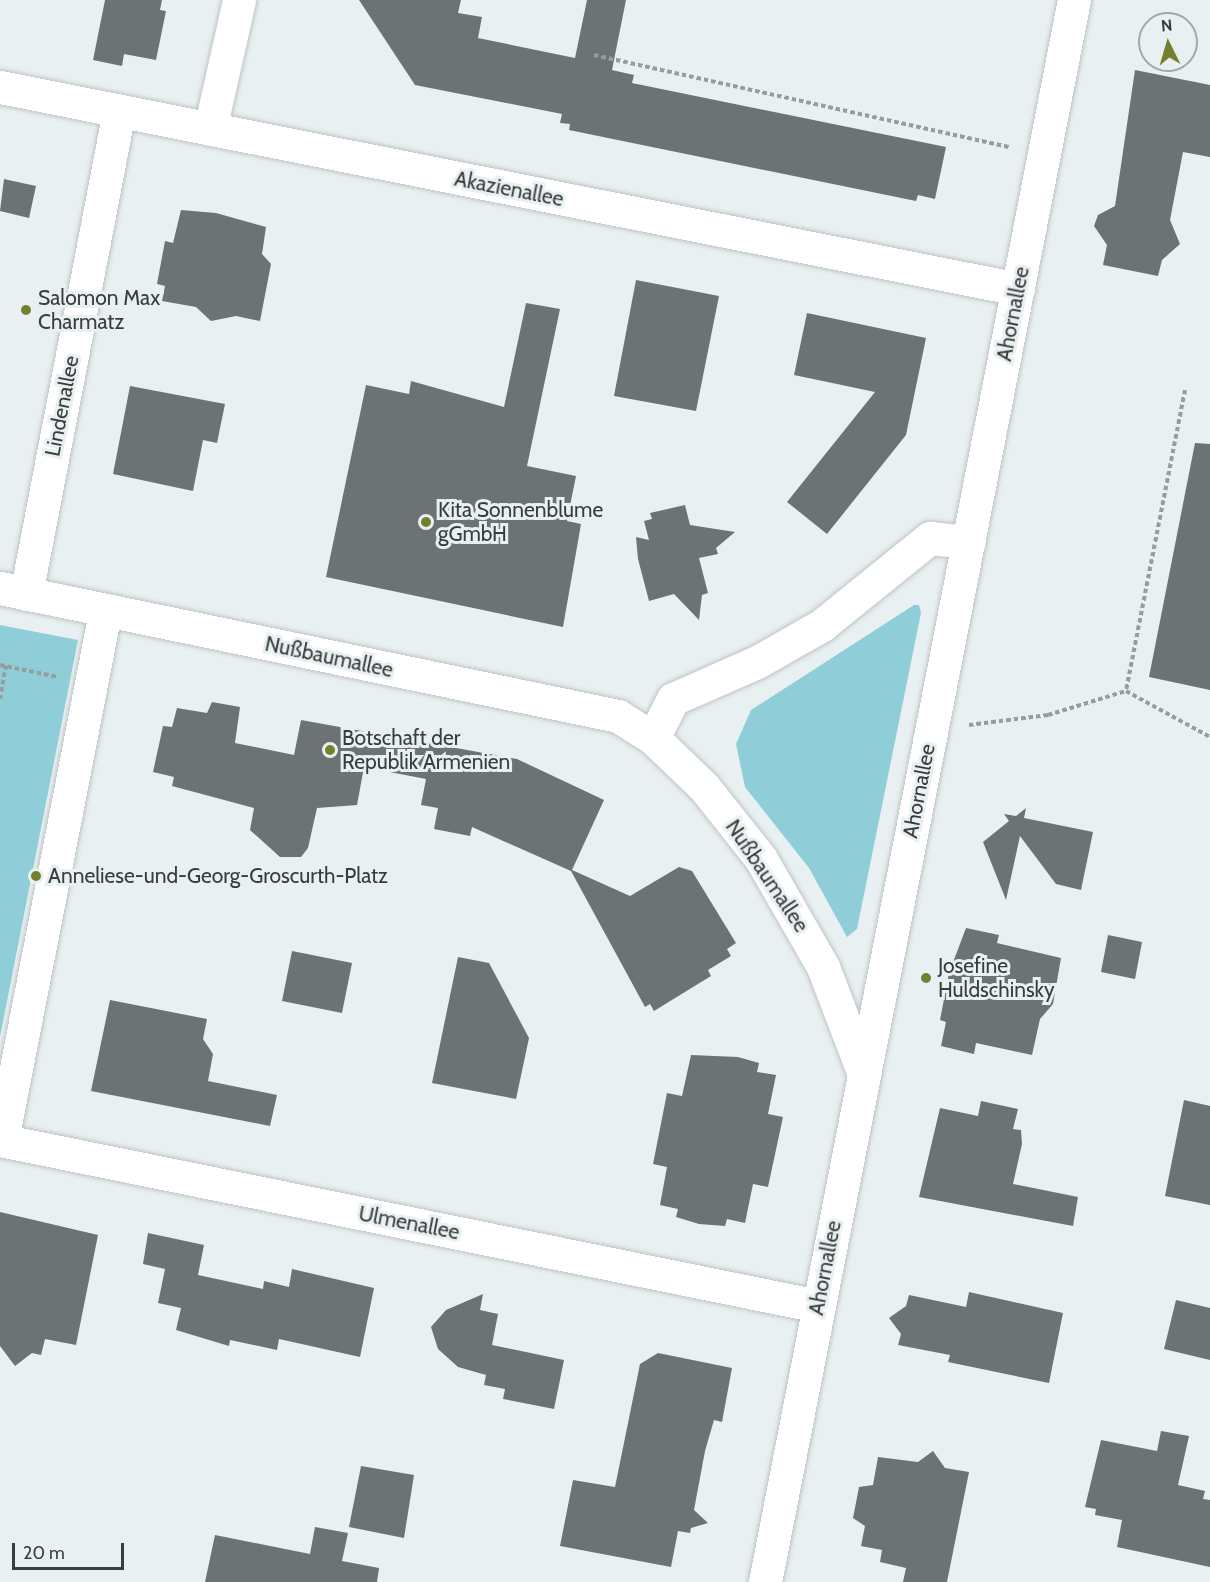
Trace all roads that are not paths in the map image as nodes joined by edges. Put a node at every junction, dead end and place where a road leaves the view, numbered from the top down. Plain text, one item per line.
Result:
1 (239, 0) edge
2 (1074, 0) edge
3 (0, 87) edge
4 (118, 111) junction
5 (210, 129) junction
6 (1018, 289) junction
7 (969, 542) junction
8 (13, 591) edge
9 (105, 612) junction
10 (653, 738) junction
11 (862, 1069) junction
12 (1, 1140) edge
13 (818, 1306) junction
14 (765, 1582) edge

1 - 5 street
2 - 6 street, Ahornallee
3 - 4 street, Akazienallee
4 - 5 street, Akazienallee
4 - 8 street, Lindenallee
5 - 6 street, Akazienallee
6 - 7 street, Ahornallee
7 - 10 street
7 - 11 street, Ahornallee
8 - 9 street, Nußbaumallee
9 - 10 street, Nußbaumallee
9 - 12 street
10 - 11 street, Nußbaumallee
11 - 13 street, Ahornallee
12 - 13 street, Ulmenallee
13 - 14 street, Ahornallee

